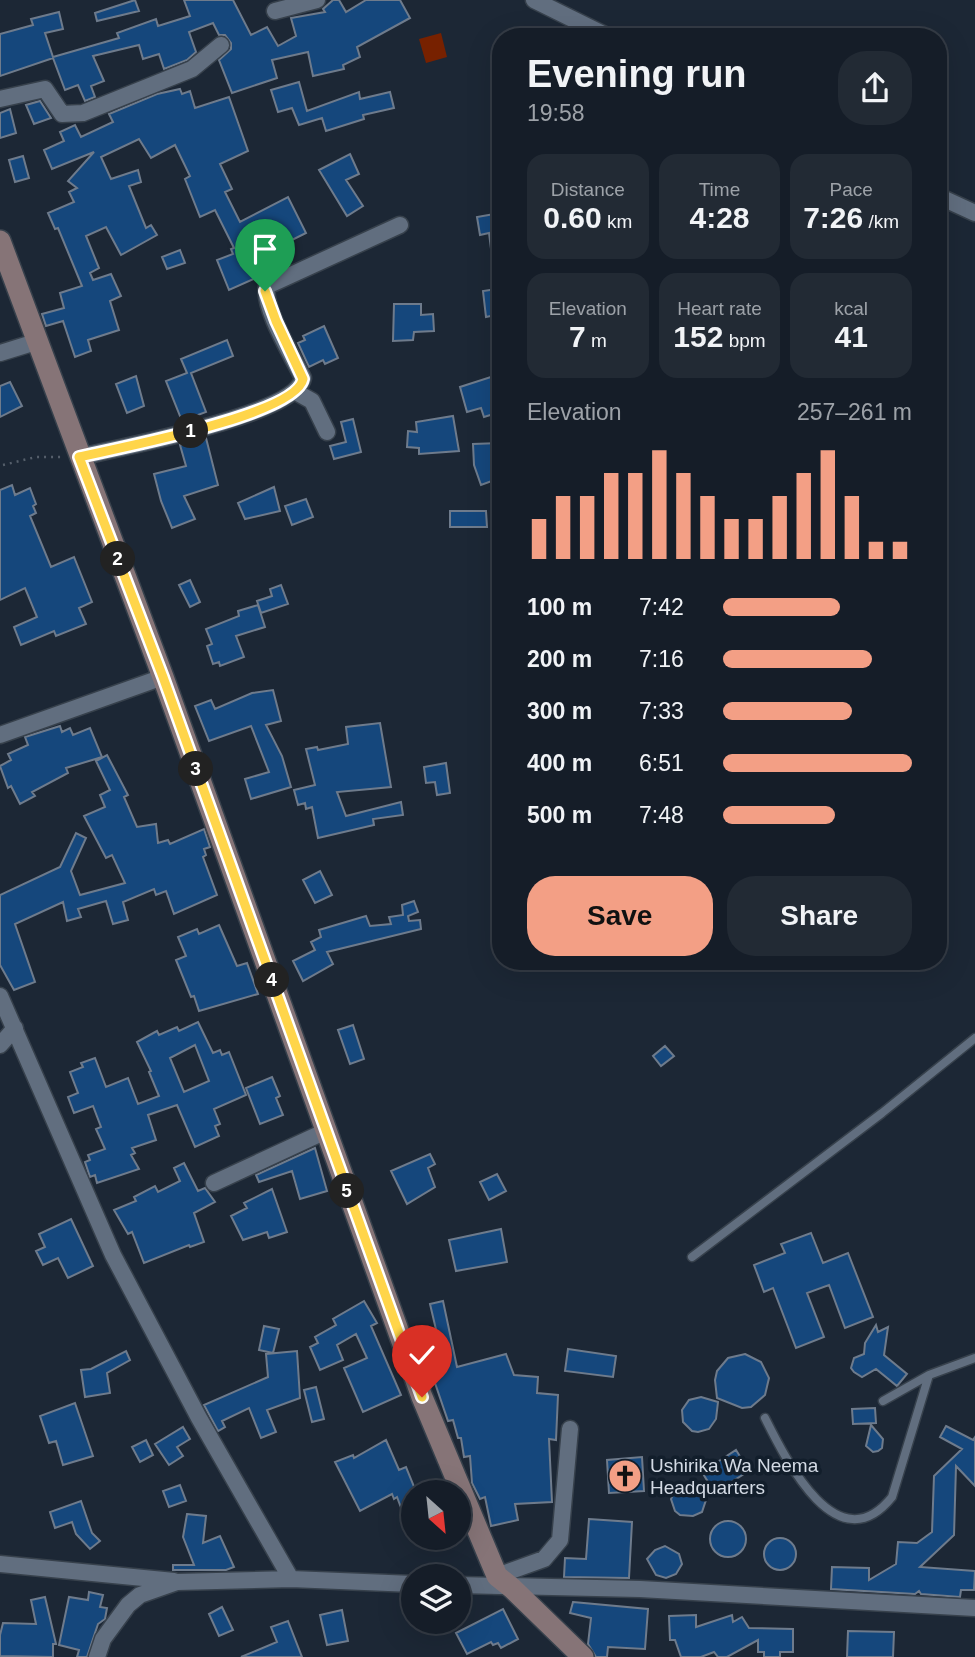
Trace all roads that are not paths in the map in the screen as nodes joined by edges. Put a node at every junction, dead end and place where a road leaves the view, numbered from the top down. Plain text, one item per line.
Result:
1 (317, 0) edge
2 (534, 0) edge
3 (275, 11) dead end
4 (591, 28) edge
5 (220, 45) dead end
6 (0, 99) edge
7 (947, 200) edge
8 (975, 213) edge
9 (400, 225) dead end
10 (0, 242) edge
11 (39, 341) junction
12 (0, 353) edge
13 (296, 392) junction
14 (327, 432) dead end
15 (79, 457) junction
16 (163, 677) junction
17 (0, 735) edge
18 (0, 996) edge
19 (5, 1038) edge
20 (975, 1038) edge
21 (326, 1131) junction
22 (214, 1183) dead end
23 (692, 1257) dead end
24 (975, 1358) edge
25 (929, 1376) junction
26 (883, 1401) dead end
27 (765, 1418) dead end
28 (570, 1429) dead end
29 (0, 1564) edge
30 (291, 1579) junction
31 (177, 1582) junction
32 (504, 1582) junction
33 (401, 1584) edge
34 (471, 1585) edge
35 (975, 1608) edge
36 (97, 1657) edge
37 (583, 1657) edge

1 - 3 street
2 - 4 street
5 - 6 street
7 - 8 street
9 - 13 street
10 - 11 street
11 - 12 street
11 - 15 street
13 - 14 street
13 - 15 street
15 - 16 street
16 - 17 street
16 - 21 street
18 - 19 street
19 - 30 street
20 - 23 lane
21 - 22 street
21 - 32 street
24 - 25 lane
25 - 26 lane
25 - 27 lane
28 - 32 street
29 - 31 street
30 - 31 street
30 - 33 street
31 - 36 street
32 - 34 street
32 - 35 street
32 - 37 street

